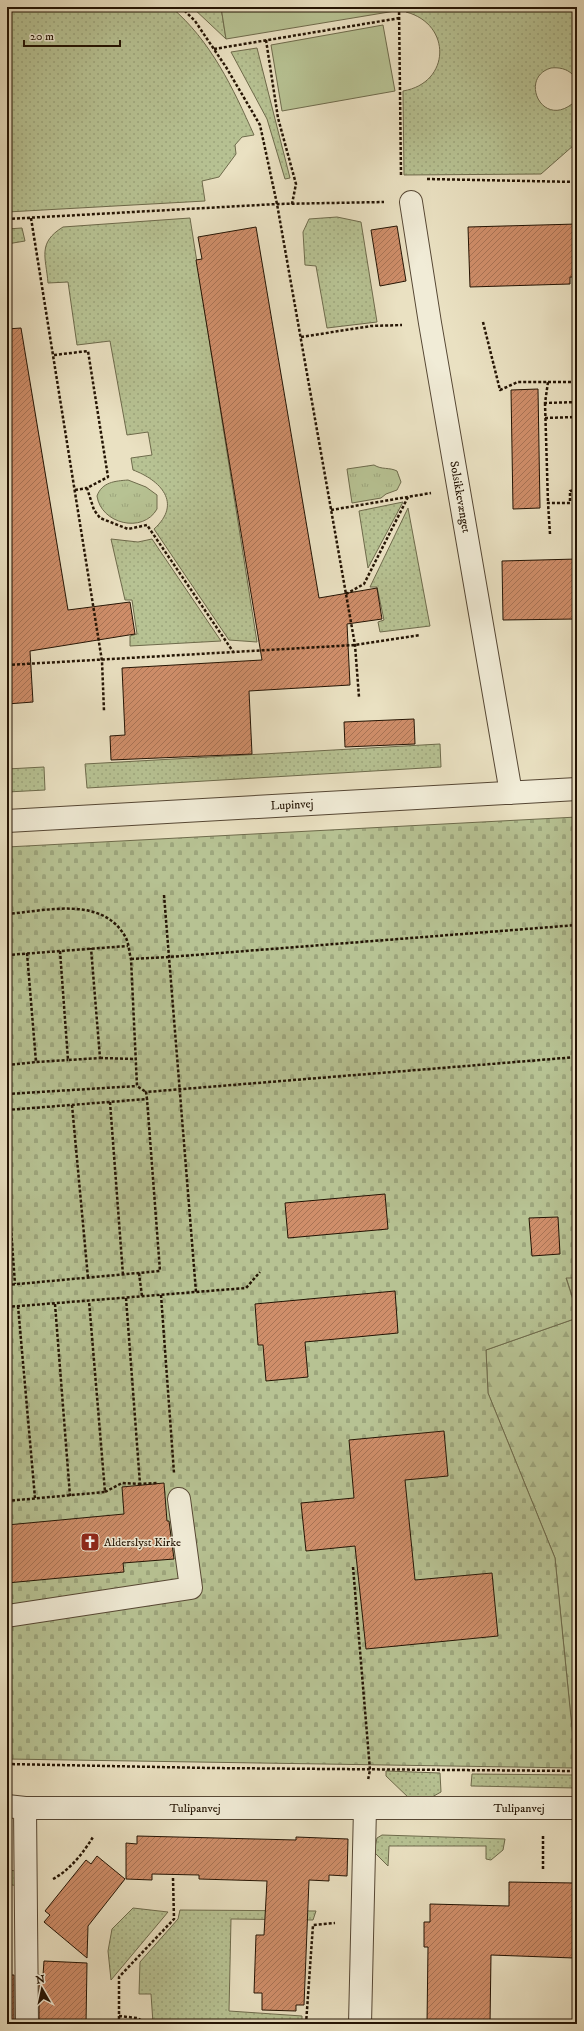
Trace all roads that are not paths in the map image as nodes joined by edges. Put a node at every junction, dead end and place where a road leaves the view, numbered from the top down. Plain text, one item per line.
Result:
1 (411, 202) dead end
2 (577, 789) edge
3 (511, 793) junction
4 (7, 821) edge
5 (180, 1499) dead end
6 (7, 1616) edge
7 (16, 1807) edge
8 (365, 1808) junction
9 (577, 1808) edge
10 (27, 2024) edge
11 (360, 2024) edge

1 - 3 street, Solsikkevænget
2 - 3 street, Lupinvej
3 - 4 street, Lupinvej
5 - 6 street
7 - 8 street, Tulipanvej
7 - 10 street, Tulipanvej
8 - 9 street, Tulipanvej
8 - 11 street

